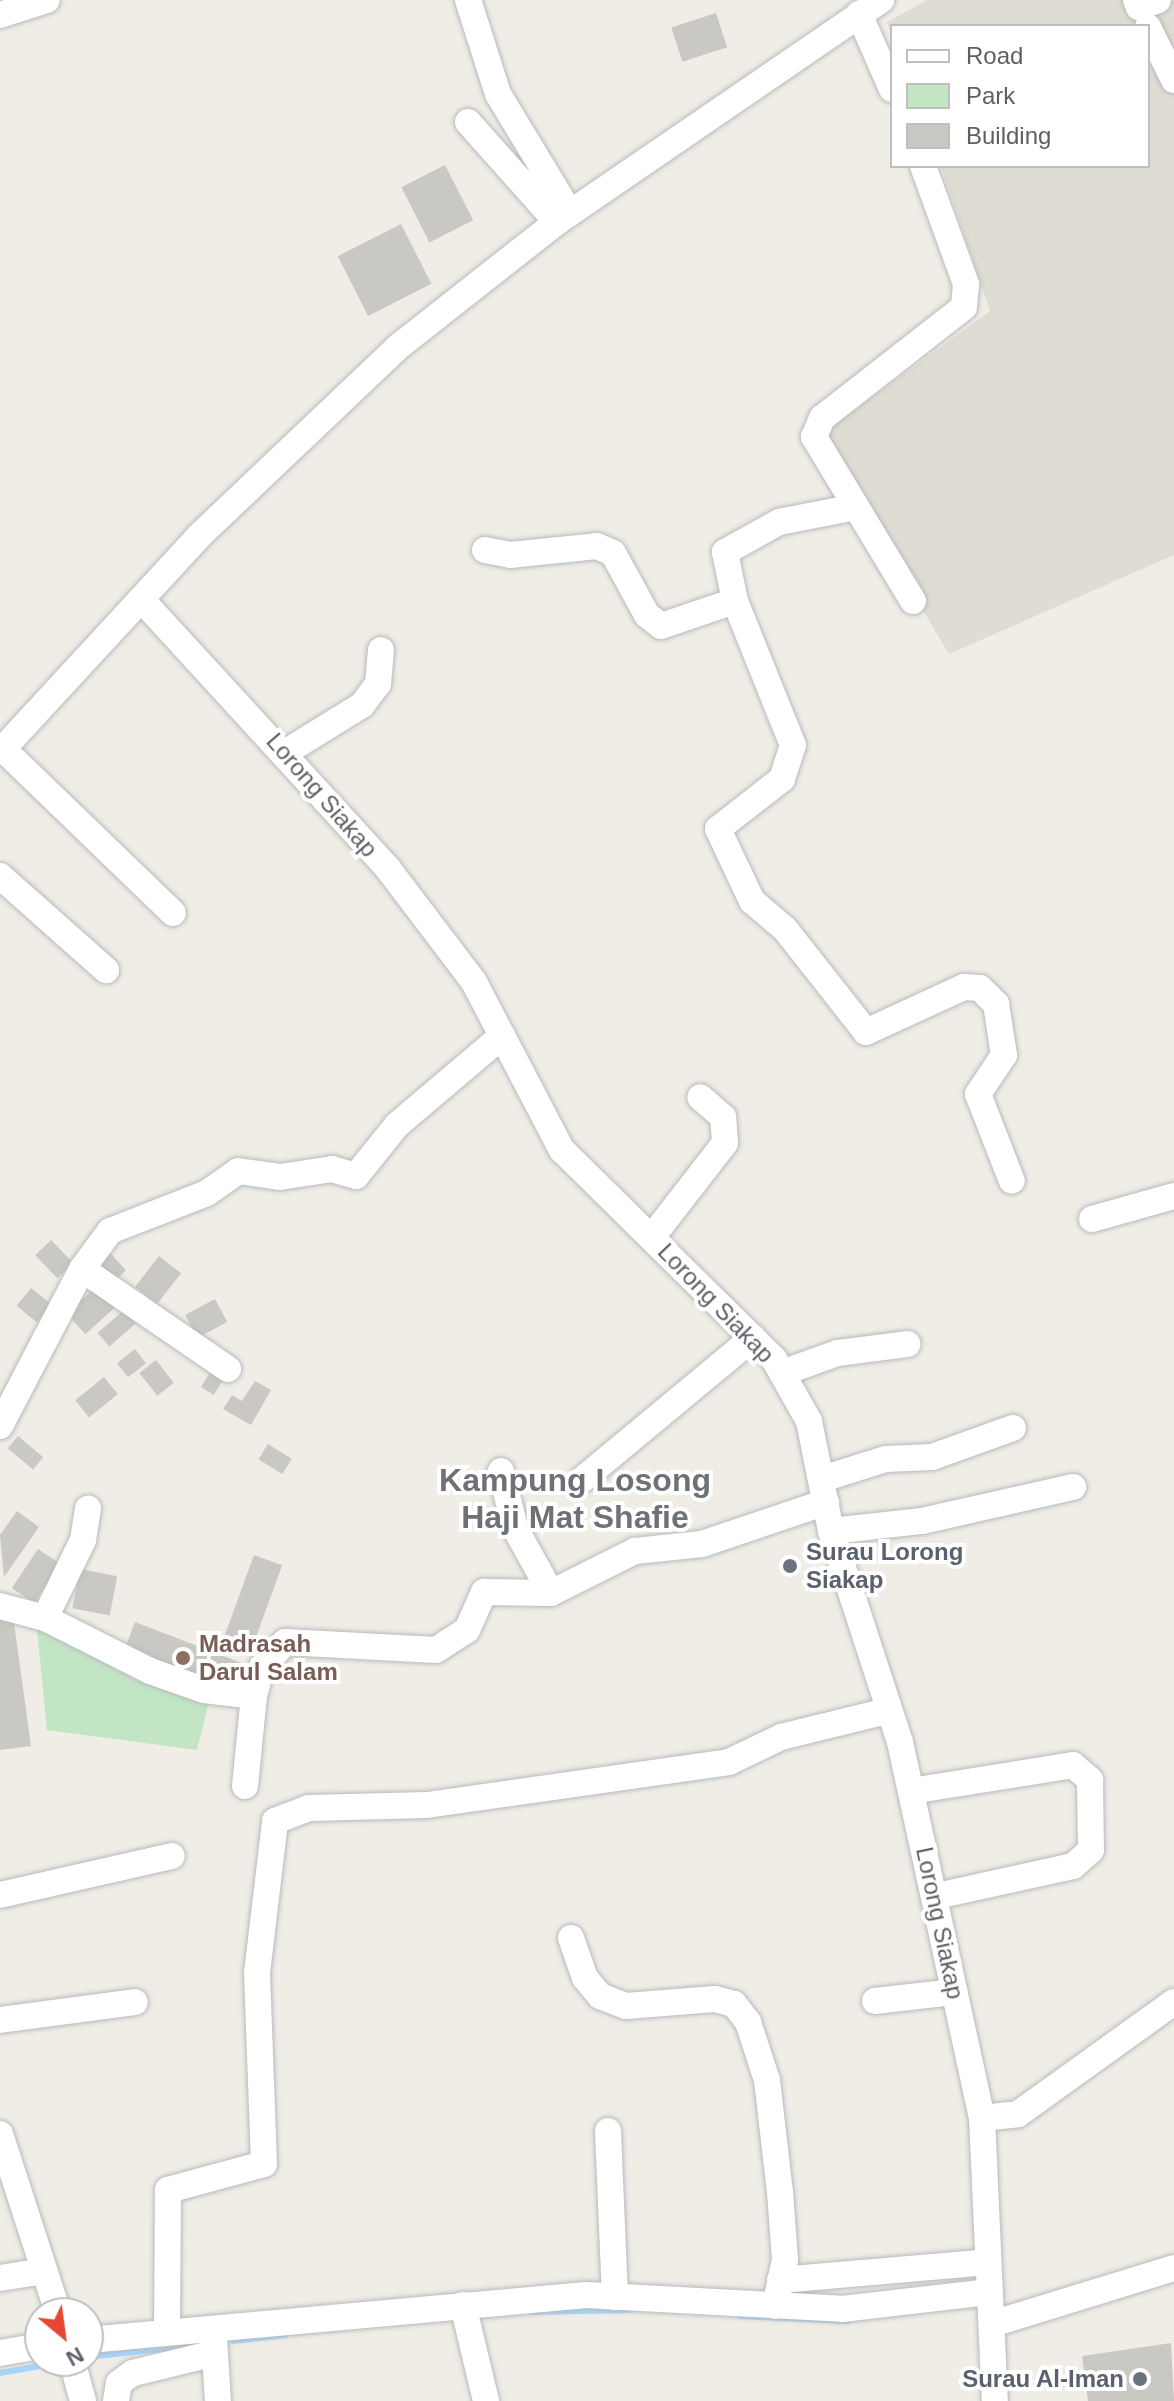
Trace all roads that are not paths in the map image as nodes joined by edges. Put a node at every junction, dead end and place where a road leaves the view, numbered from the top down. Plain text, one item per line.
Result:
1 (47, 0) edge
2 (468, 0) edge
3 (870, 7) edge
4 (1146, 12) edge
5 (0, 15) edge
6 (1174, 80) edge
7 (890, 82) edge
8 (468, 122) dead end
9 (924, 168) edge
10 (564, 218) junction
11 (856, 507) junction
12 (485, 550) dead end
13 (141, 599) junction
14 (735, 601) junction
15 (913, 601) dead end
16 (381, 650) dead end
17 (1, 751) edge
18 (286, 752) junction
19 (0, 876) edge
20 (173, 913) dead end
21 (106, 970) dead end
22 (502, 1036) junction
23 (700, 1097) dead end
24 (1012, 1181) dead end
25 (1174, 1196) edge
26 (1092, 1219) dead end
27 (652, 1237) junction
28 (82, 1269) junction
29 (753, 1338) junction
30 (907, 1344) dead end
31 (228, 1369) dead end
32 (782, 1373) junction
33 (0, 1426) edge
34 (1013, 1428) dead end
35 (501, 1471) dead end
36 (583, 1479) dead end
37 (1073, 1487) dead end
38 (824, 1491) junction
39 (88, 1508) dead end
40 (831, 1531) junction
41 (551, 1593) junction
42 (0, 1606) edge
43 (45, 1618) junction
44 (254, 1696) junction
45 (887, 1711) junction
46 (245, 1786) dead end
47 (911, 1791) junction
48 (172, 1856) dead end
49 (0, 1895) edge
50 (937, 1896) junction
51 (571, 1938) dead end
52 (954, 1992) junction
53 (875, 2001) dead end
54 (135, 2002) dead end
55 (1174, 2002) edge
56 (0, 2020) edge
57 (982, 2118) junction
58 (608, 2131) dead end
59 (0, 2134) edge
60 (988, 2262) junction
61 (1174, 2268) edge
62 (44, 2271) junction
63 (0, 2278) edge
64 (990, 2292) junction
65 (777, 2293) junction
66 (53, 2297) edge
67 (615, 2297) junction
68 (463, 2305) junction
69 (992, 2324) junction
70 (213, 2326) junction
71 (167, 2331) junction
72 (104, 2338) edge
73 (24, 2349) edge
74 (0, 2353) edge
75 (215, 2353) junction
76 (76, 2377) edge
77 (83, 2401) edge
78 (116, 2401) edge
79 (218, 2401) edge
80 (486, 2401) edge
81 (995, 2401) edge

1 - 5 street
2 - 10 street
3 - 7 street
3 - 10 street
4 - 6 street
8 - 10 street
9 - 11 street
10 - 13 street
11 - 14 street
11 - 15 street
12 - 14 street
13 - 17 street
13 - 18 street, Lorong Siakap
14 - 24 street
16 - 18 street
17 - 20 street
18 - 22 street, Lorong Siakap
19 - 21 street
22 - 27 street, Lorong Siakap
22 - 28 street
23 - 27 street
25 - 26 street
27 - 29 street, Lorong Siakap
28 - 31 street
28 - 33 street
29 - 32 street, Lorong Siakap
29 - 36 street
30 - 32 street
32 - 38 street, Lorong Siakap
34 - 38 street
35 - 41 street
37 - 40 street
38 - 40 street, Lorong Siakap
38 - 41 street
39 - 43 street
40 - 45 street, Lorong Siakap
41 - 44 street
42 - 43 street
43 - 44 street
44 - 46 street
45 - 47 street, Lorong Siakap
45 - 71 street
47 - 50 street, Lorong Siakap
47 - 50 street
48 - 49 street
50 - 52 street, Lorong Siakap
51 - 65 street
52 - 53 street
52 - 57 street, Lorong Siakap
54 - 56 street
55 - 57 street
57 - 60 street, Lorong Siakap
58 - 67 street
59 - 62 street
60 - 64 street, Lorong Siakap
60 - 65 street
61 - 69 street
62 - 63 street
62 - 66 street
64 - 65 street
64 - 69 street, Lorong Siakap
65 - 67 street
67 - 68 street
68 - 70 street
68 - 80 street
69 - 81 street, Lorong Siakap
70 - 71 street
70 - 75 street
71 - 72 street
73 - 74 street
75 - 78 street
75 - 79 street
76 - 77 street

